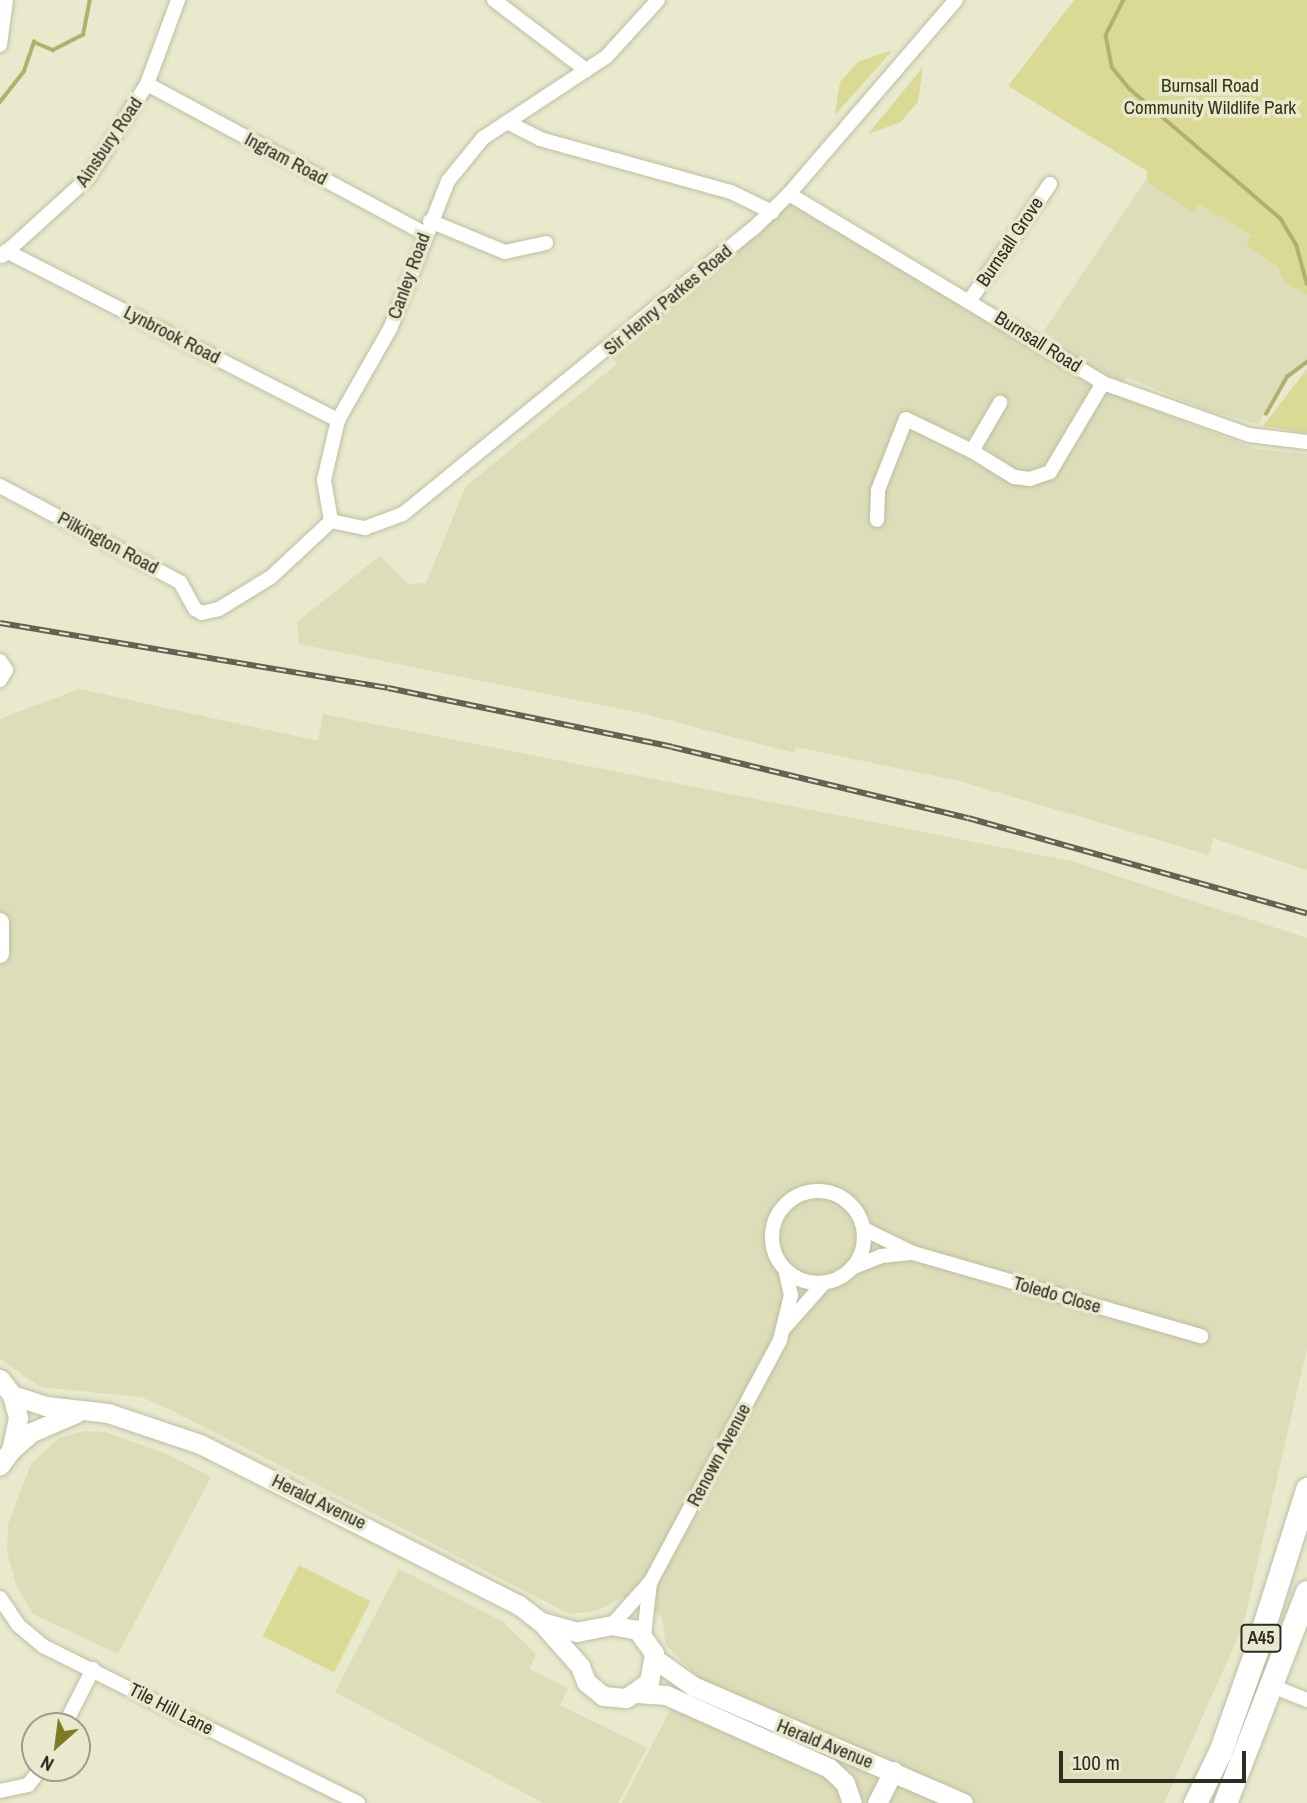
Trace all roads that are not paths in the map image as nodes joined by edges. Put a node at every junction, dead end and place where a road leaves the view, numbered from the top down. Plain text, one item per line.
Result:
1 (6, 0) edge
2 (178, 0) edge
3 (494, 0) edge
4 (658, 0) edge
5 (956, 0) edge
6 (0, 45) edge
7 (586, 71) junction
8 (148, 84) junction
9 (508, 122) junction
10 (1050, 184) dead end
11 (789, 194) junction
12 (772, 212) junction
13 (427, 227) junction
14 (546, 243) dead end
15 (3, 254) edge
16 (970, 300) junction
17 (1103, 383) junction
18 (1000, 403) dead end
19 (338, 420) junction
20 (1307, 442) edge
21 (972, 451) junction
22 (0, 486) edge
23 (877, 520) dead end
24 (331, 521) junction
25 (0, 662) edge
26 (0, 680) edge
27 (0, 922) edge
28 (0, 954) edge
29 (864, 1229) junction
30 (913, 1253) junction
31 (854, 1267) junction
32 (785, 1270) junction
33 (823, 1284) junction
34 (784, 1328) junction
35 (1201, 1336) dead end
36 (0, 1379) edge
37 (12, 1395) junction
38 (85, 1410) junction
39 (3, 1461) edge
40 (1307, 1489) edge
41 (651, 1581) junction
42 (1307, 1592) edge
43 (0, 1598) edge
44 (541, 1622) junction
45 (605, 1627) junction
46 (644, 1635) junction
47 (655, 1659) junction
48 (580, 1666) junction
49 (93, 1669) junction
50 (1272, 1686) junction
51 (638, 1693) junction
52 (1307, 1700) edge
53 (71, 1712) edge
54 (893, 1771) junction
55 (30, 1782) edge
56 (0, 1791) edge
57 (959, 1802) edge
58 (358, 1803) edge
59 (852, 1803) edge
60 (877, 1803) edge
61 (930, 1803) edge
62 (1195, 1803) edge
63 (1225, 1803) edge

1 - 6 street
2 - 8 street, Ainsbury Road
3 - 7 street
4 - 7 street, Canley Road
5 - 11 street, Sir Henry Parkes Road
7 - 9 street, Canley Road
8 - 13 street, Ingram Road
8 - 15 street, Ainsbury Road
9 - 12 street
9 - 13 street, Canley Road
10 - 16 street, Burnsall Grove
11 - 12 street, Sir Henry Parkes Road
11 - 16 street, Burnsall Road
12 - 24 street, Sir Henry Parkes Road
13 - 14 street, Ingram Road
13 - 19 street, Canley Road
15 - 19 street, Lynbrook Road
16 - 17 street, Burnsall Road
17 - 20 street, Burnsall Road
17 - 21 street
18 - 21 street
19 - 24 street, Canley Road
21 - 23 street
22 - 24 street, Pilkington Road
25 - 26 street
27 - 28 street
29 - 30 street, Toledo Close
29 - 31 street
29 - 32 street
30 - 31 street, Toledo Close
30 - 35 street, Toledo Close
31 - 33 street
32 - 33 street
32 - 34 street, Renown Avenue
33 - 34 street, Renown Avenue
34 - 41 street, Renown Avenue
36 - 37 main road
37 - 38 main road, Herald Avenue
37 - 39 main road
38 - 39 main road
38 - 44 main road, Herald Avenue
40 - 62 highway, A45
41 - 45 street, Renown Avenue
41 - 46 street, Renown Avenue
42 - 50 highway, A45
43 - 49 street, Tile Hill Lane
44 - 45 main road, Herald Avenue
44 - 48 main road, Herald Avenue
45 - 46 main road, Herald Avenue
45 - 48 main road
46 - 47 main road, Herald Avenue
47 - 51 main road
47 - 54 main road, Herald Avenue
48 - 51 main road, Herald Avenue
49 - 53 street
49 - 58 street, Tile Hill Lane
50 - 52 street
50 - 63 highway, A45
51 - 59 main road, Herald Avenue
54 - 57 main road, Herald Avenue
54 - 60 main road
55 - 56 street
57 - 61 main road

